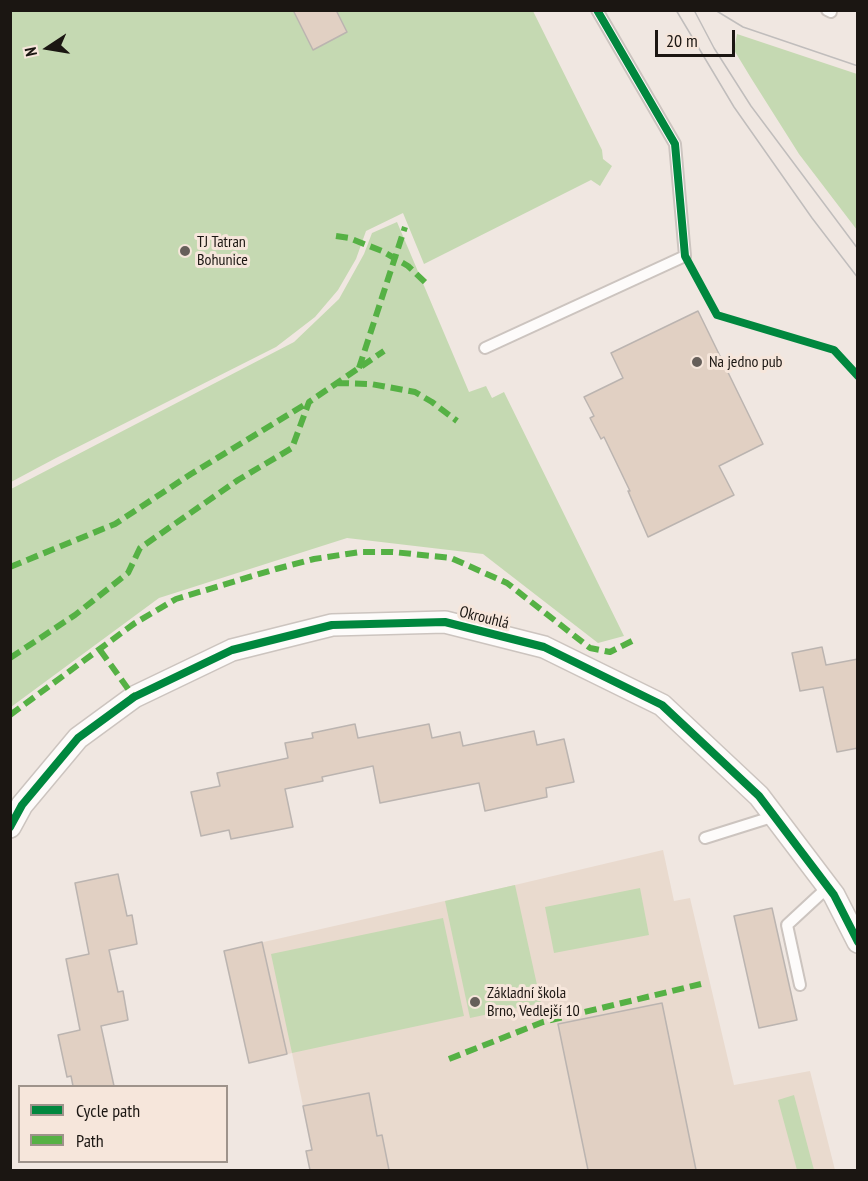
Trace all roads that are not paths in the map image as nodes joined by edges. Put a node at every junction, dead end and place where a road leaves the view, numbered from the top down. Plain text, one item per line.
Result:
1 (597, 10) edge
2 (485, 348) dead end
3 (775, 816) junction
4 (10, 827) edge
5 (705, 838) dead end
6 (828, 887) junction
7 (858, 942) edge
8 (800, 985) dead end

1 - 2 lane
3 - 4 street, Okrouhlá
3 - 5 lane
3 - 6 street, Okrouhlá
6 - 7 street, Okrouhlá
6 - 8 lane

